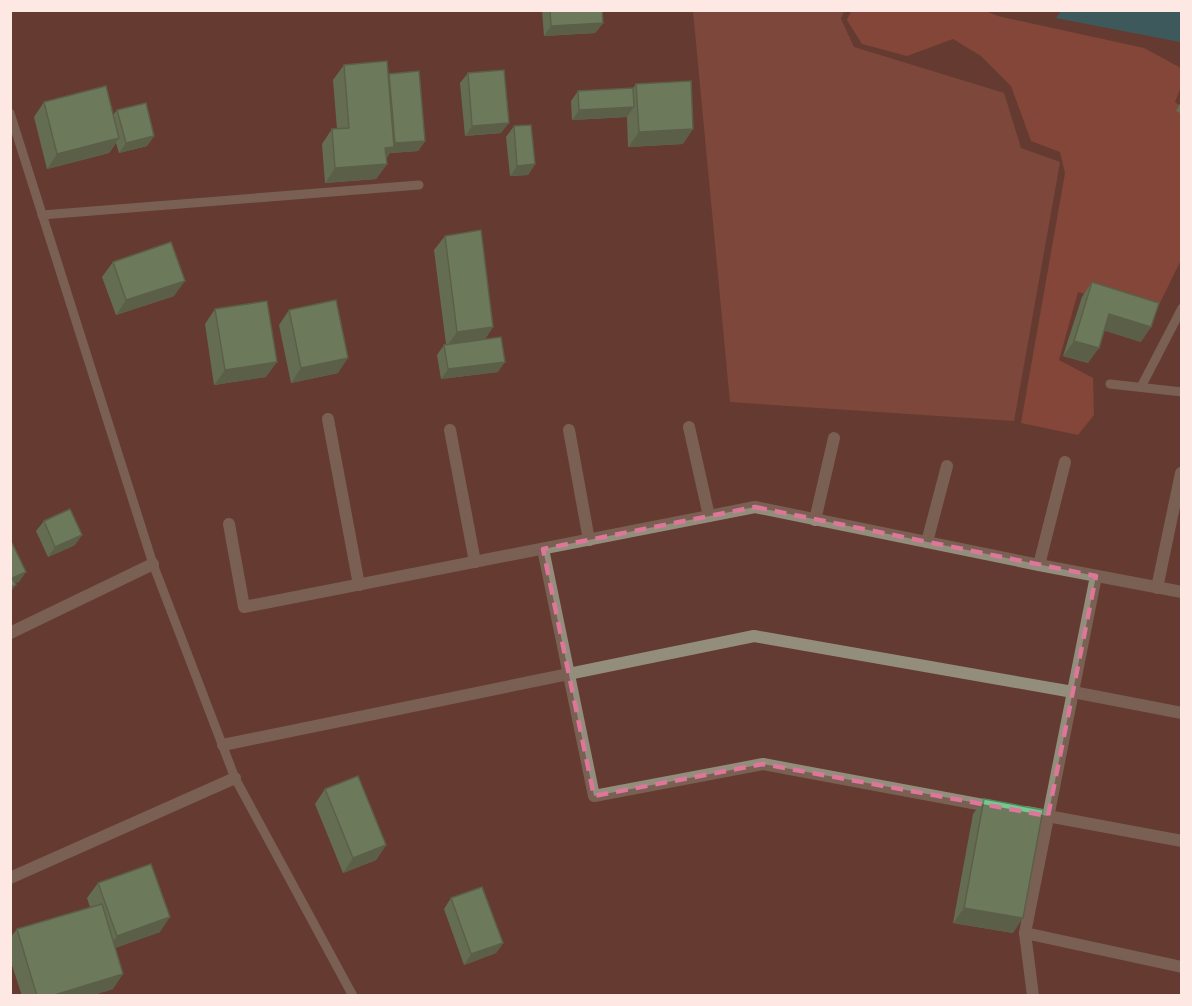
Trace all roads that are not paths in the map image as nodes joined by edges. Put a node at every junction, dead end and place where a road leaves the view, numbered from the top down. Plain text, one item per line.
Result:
1 (10, 113) edge
2 (419, 185) dead end
3 (42, 215) junction
4 (1182, 308) edge
5 (1110, 384) dead end
6 (1141, 387) junction
7 (1182, 392) edge
8 (328, 419) dead end
9 (689, 428) dead end
10 (450, 430) dead end
11 (569, 430) dead end
12 (834, 438) dead end
13 (1065, 462) dead end
14 (946, 466) dead end
15 (1181, 473) edge
16 (709, 516) junction
17 (815, 520) junction
18 (229, 524) dead end
19 (589, 540) junction
20 (927, 542) junction
21 (543, 549) junction
22 (475, 562) junction
23 (153, 564) junction
24 (1039, 565) junction
25 (1096, 576) junction
26 (359, 585) junction
27 (1157, 588) junction
28 (1182, 592) edge
29 (10, 633) edge
30 (569, 674) junction
31 (1073, 692) junction
32 (1182, 713) edge
33 (223, 745) junction
34 (236, 778) junction
35 (1048, 816) junction
36 (1182, 841) edge
37 (10, 878) edge
38 (1024, 933) junction
39 (1182, 967) edge
40 (353, 996) edge
41 (1033, 996) edge

1 - 3 lane
2 - 3 lane
3 - 23 lane
4 - 6 lane
5 - 6 lane
6 - 7 lane
8 - 26 street
9 - 16 street
10 - 22 street
11 - 19 street
12 - 17 street
13 - 24 street
14 - 20 street
15 - 27 street
16 - 17 street
16 - 19 street
17 - 20 street
18 - 26 street
19 - 21 street
20 - 24 street
21 - 22 street
21 - 30 street
22 - 26 street
23 - 29 street
23 - 33 lane
24 - 25 street
25 - 27 street
25 - 31 street
27 - 28 street
30 - 31 street
30 - 33 street
30 - 35 street
31 - 32 street
31 - 35 street
33 - 34 lane
34 - 37 street
34 - 40 lane
35 - 36 street
35 - 38 street
38 - 39 street
38 - 41 street

